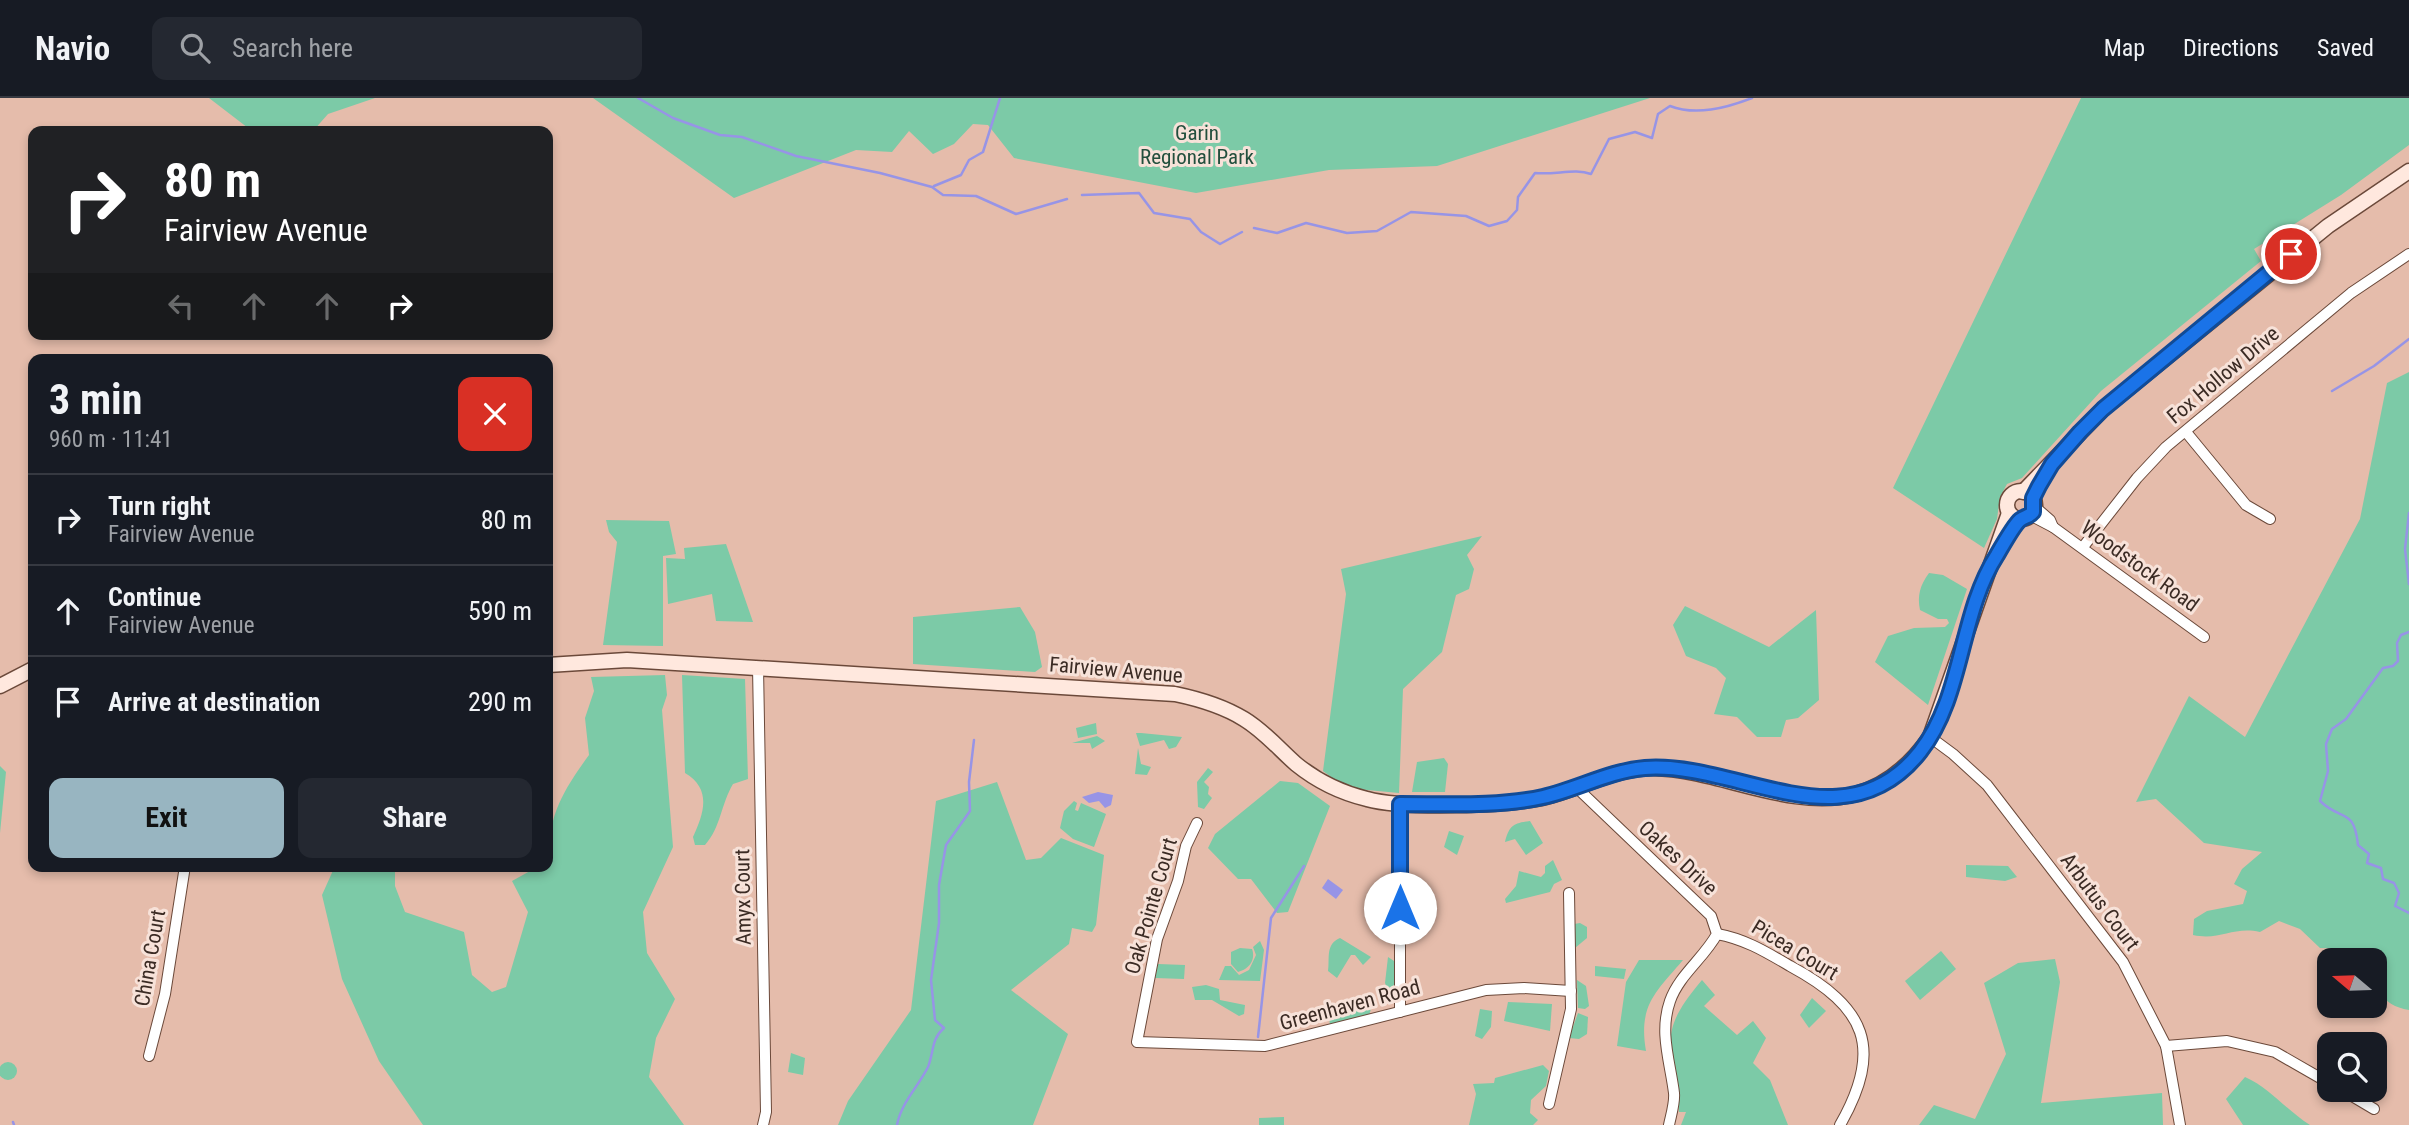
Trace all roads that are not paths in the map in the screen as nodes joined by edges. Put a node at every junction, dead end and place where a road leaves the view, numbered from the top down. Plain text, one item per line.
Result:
1 (2409, 171) edge
2 (2409, 254) edge
3 (2186, 432) junction
4 (2025, 508) junction
5 (2270, 519) dead end
6 (2083, 547) junction
7 (2204, 637) dead end
8 (553, 665) edge
9 (758, 667) junction
10 (28, 671) edge
11 (0, 686) edge
12 (1930, 737) junction
13 (1576, 787) junction
14 (1400, 804) junction
15 (1197, 823) dead end
16 (184, 872) edge
17 (1569, 893) dead end
18 (1717, 934) junction
19 (1571, 990) junction
20 (1400, 1012) junction
21 (1137, 1042) joint
22 (2166, 1046) junction
23 (149, 1056) dead end
24 (2317, 1076) edge
25 (2362, 1102) edge
26 (1549, 1104) dead end
27 (2374, 1109) dead end
28 (763, 1125) edge
29 (1669, 1125) edge
30 (1840, 1125) edge
31 (2180, 1125) edge

1 - 4 main road, Fairview Avenue
2 - 3 street, Fox Hollow Drive
3 - 5 street
3 - 6 street, Fox Hollow Drive
4 - 6 street, Woodstock Road
4 - 12 main road, Fairview Avenue
6 - 7 street, Woodstock Road
8 - 9 main road, Fairview Avenue
9 - 14 main road, Fairview Avenue
9 - 28 street, Amyx Court
10 - 11 main road
12 - 13 main road, Fairview Avenue
12 - 22 street, Arbutus Court
13 - 14 main road, Fairview Avenue
13 - 18 street, Oakes Drive
14 - 20 street
15 - 21 street, Oak Pointe Court
16 - 23 street, China Court
17 - 19 street
18 - 29 street
18 - 30 street, Picea Court
19 - 20 street, Greenhaven Road
19 - 26 street
20 - 21 street, Greenhaven Road
22 - 24 street
22 - 31 street, Arbutus Court
25 - 27 street

